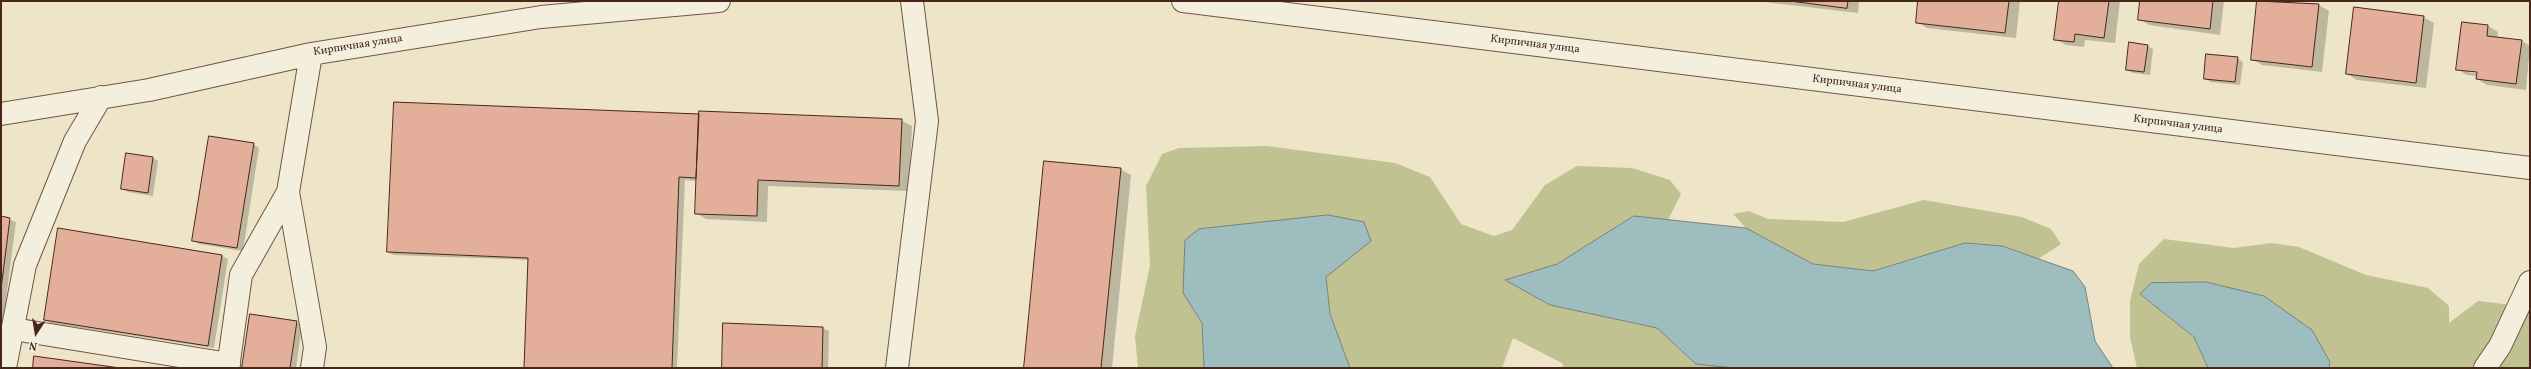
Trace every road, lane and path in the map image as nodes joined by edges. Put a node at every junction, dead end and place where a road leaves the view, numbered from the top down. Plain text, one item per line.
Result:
1 (719, 1) edge
2 (912, 1) edge
3 (1183, 1) edge
4 (310, 54) junction
5 (101, 97) junction
6 (1, 114) edge
7 (2530, 168) edge
8 (288, 192) junction
9 (2530, 282) edge
10 (13, 329) junction
11 (229, 366) edge
12 (5, 368) edge
13 (312, 368) edge
14 (897, 368) edge
15 (2485, 368) edge

1 - 4 street, Кирпичная улица
2 - 14 street
3 - 7 street, Кирпичная улица
4 - 5 street, Кирпичная улица
4 - 8 street
5 - 6 street, Кирпичная улица
5 - 10 street
8 - 11 street
8 - 13 street
9 - 15 street
10 - 11 street
10 - 12 street

